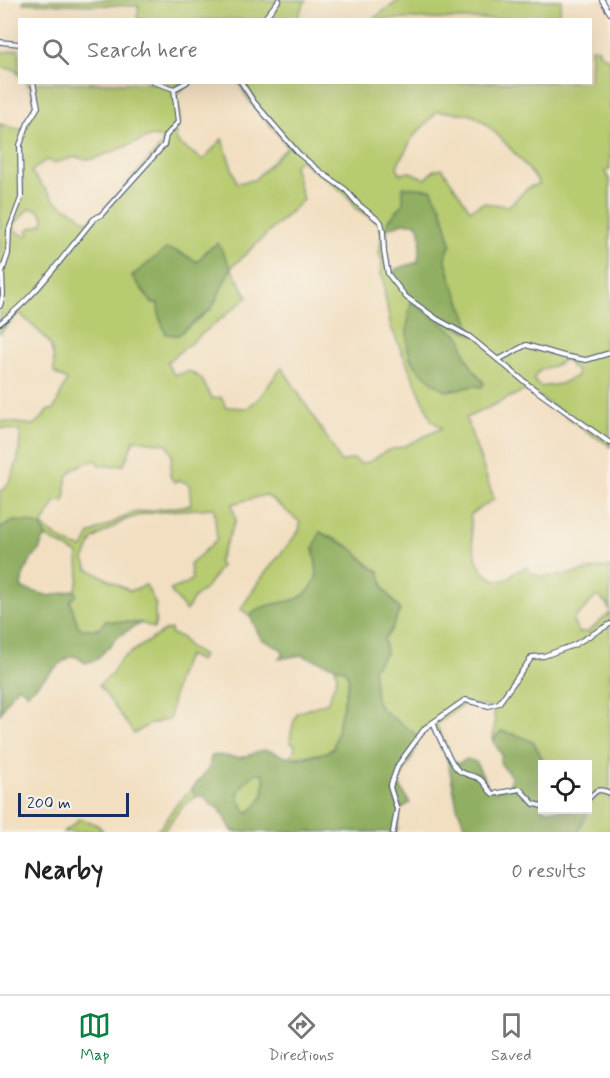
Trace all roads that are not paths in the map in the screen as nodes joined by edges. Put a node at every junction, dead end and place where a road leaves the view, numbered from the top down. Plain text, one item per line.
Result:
1 (279, 0) edge
2 (602, 0) edge
3 (610, 13) edge
4 (265, 18) edge
5 (0, 42) edge
6 (18, 44) edge
7 (33, 84) edge
8 (159, 84) edge
9 (183, 84) edge
10 (242, 84) edge
11 (174, 89) junction
12 (0, 306) edge
13 (0, 323) edge
14 (610, 353) edge
15 (497, 360) junction
16 (610, 442) edge
17 (610, 624) edge
18 (434, 722) junction
19 (610, 793) edge
20 (592, 794) edge
21 (538, 805) edge
22 (393, 832) edge

1 - 4 street
2 - 3 street
5 - 6 street
7 - 12 street
8 - 11 street
9 - 11 street
10 - 15 street
11 - 13 street
14 - 15 street
15 - 16 street
17 - 18 street
18 - 21 street
18 - 22 street
19 - 20 street

